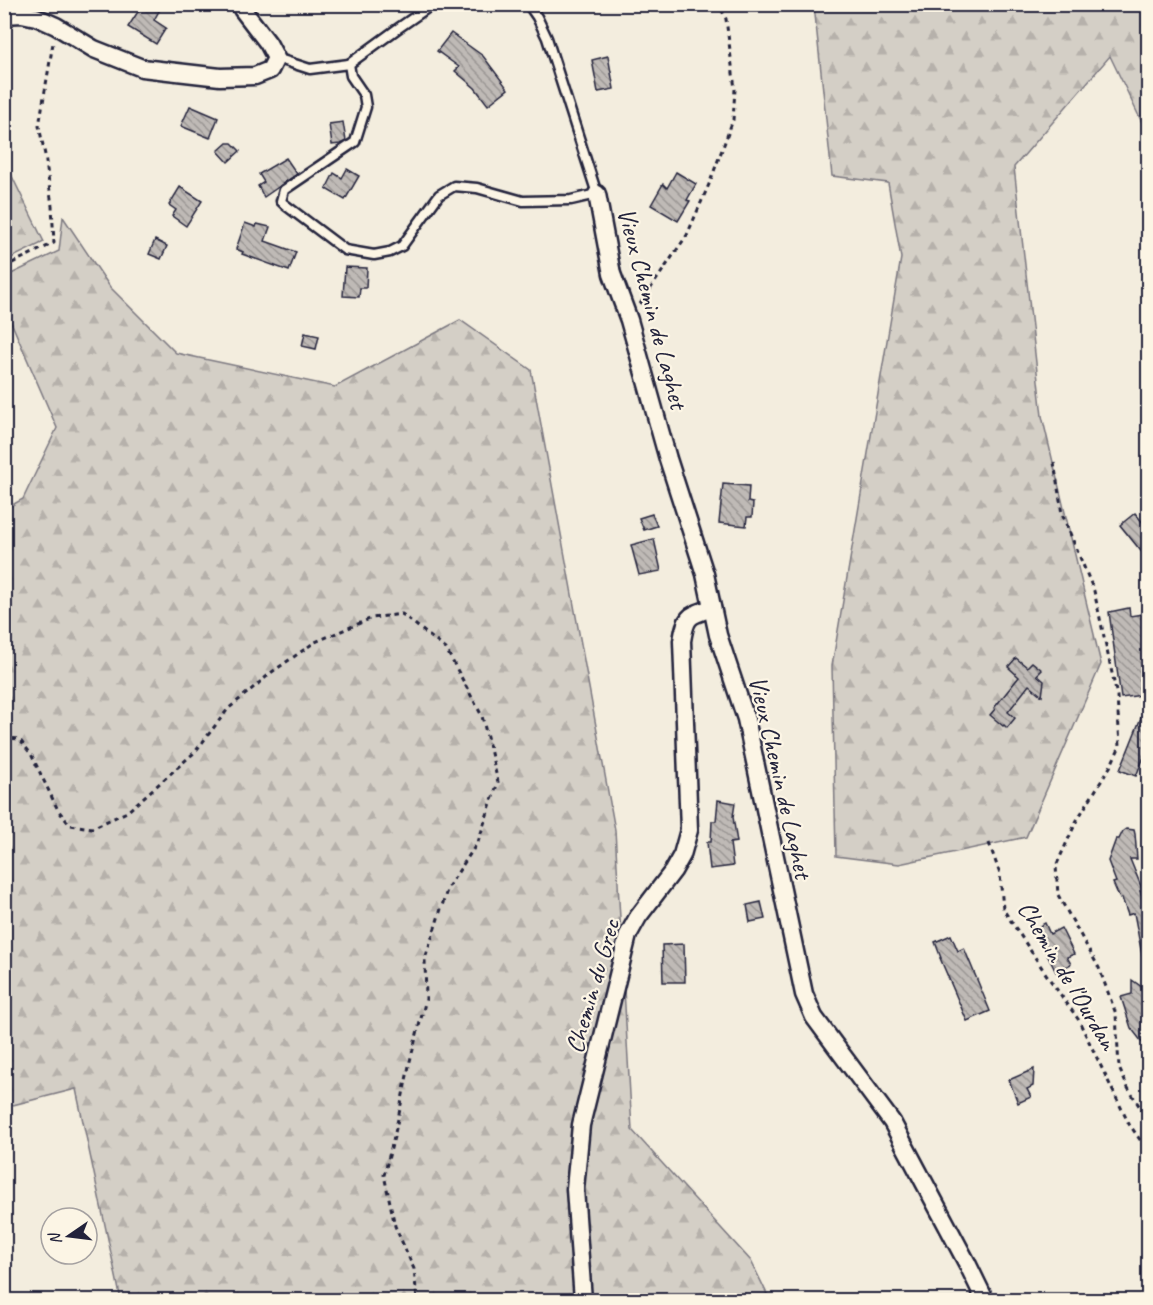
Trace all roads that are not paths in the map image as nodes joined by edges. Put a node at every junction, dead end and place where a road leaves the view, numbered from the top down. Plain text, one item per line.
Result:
1 (241, 4) edge
2 (433, 4) edge
3 (528, 4) edge
4 (4, 15) edge
5 (276, 58) junction
6 (349, 64) junction
7 (597, 194) junction
8 (712, 608) junction
9 (583, 1300) edge
10 (985, 1300) edge

1 - 5 street
2 - 6 lane
3 - 7 lane, Vieux Chemin de Laghet
4 - 5 street
5 - 6 lane
6 - 7 lane, Vieux Chemin de Laghet
7 - 8 street, Vieux Chemin de Laghet
8 - 9 street, Chemin du Grec
8 - 10 street, Vieux Chemin de Laghet

